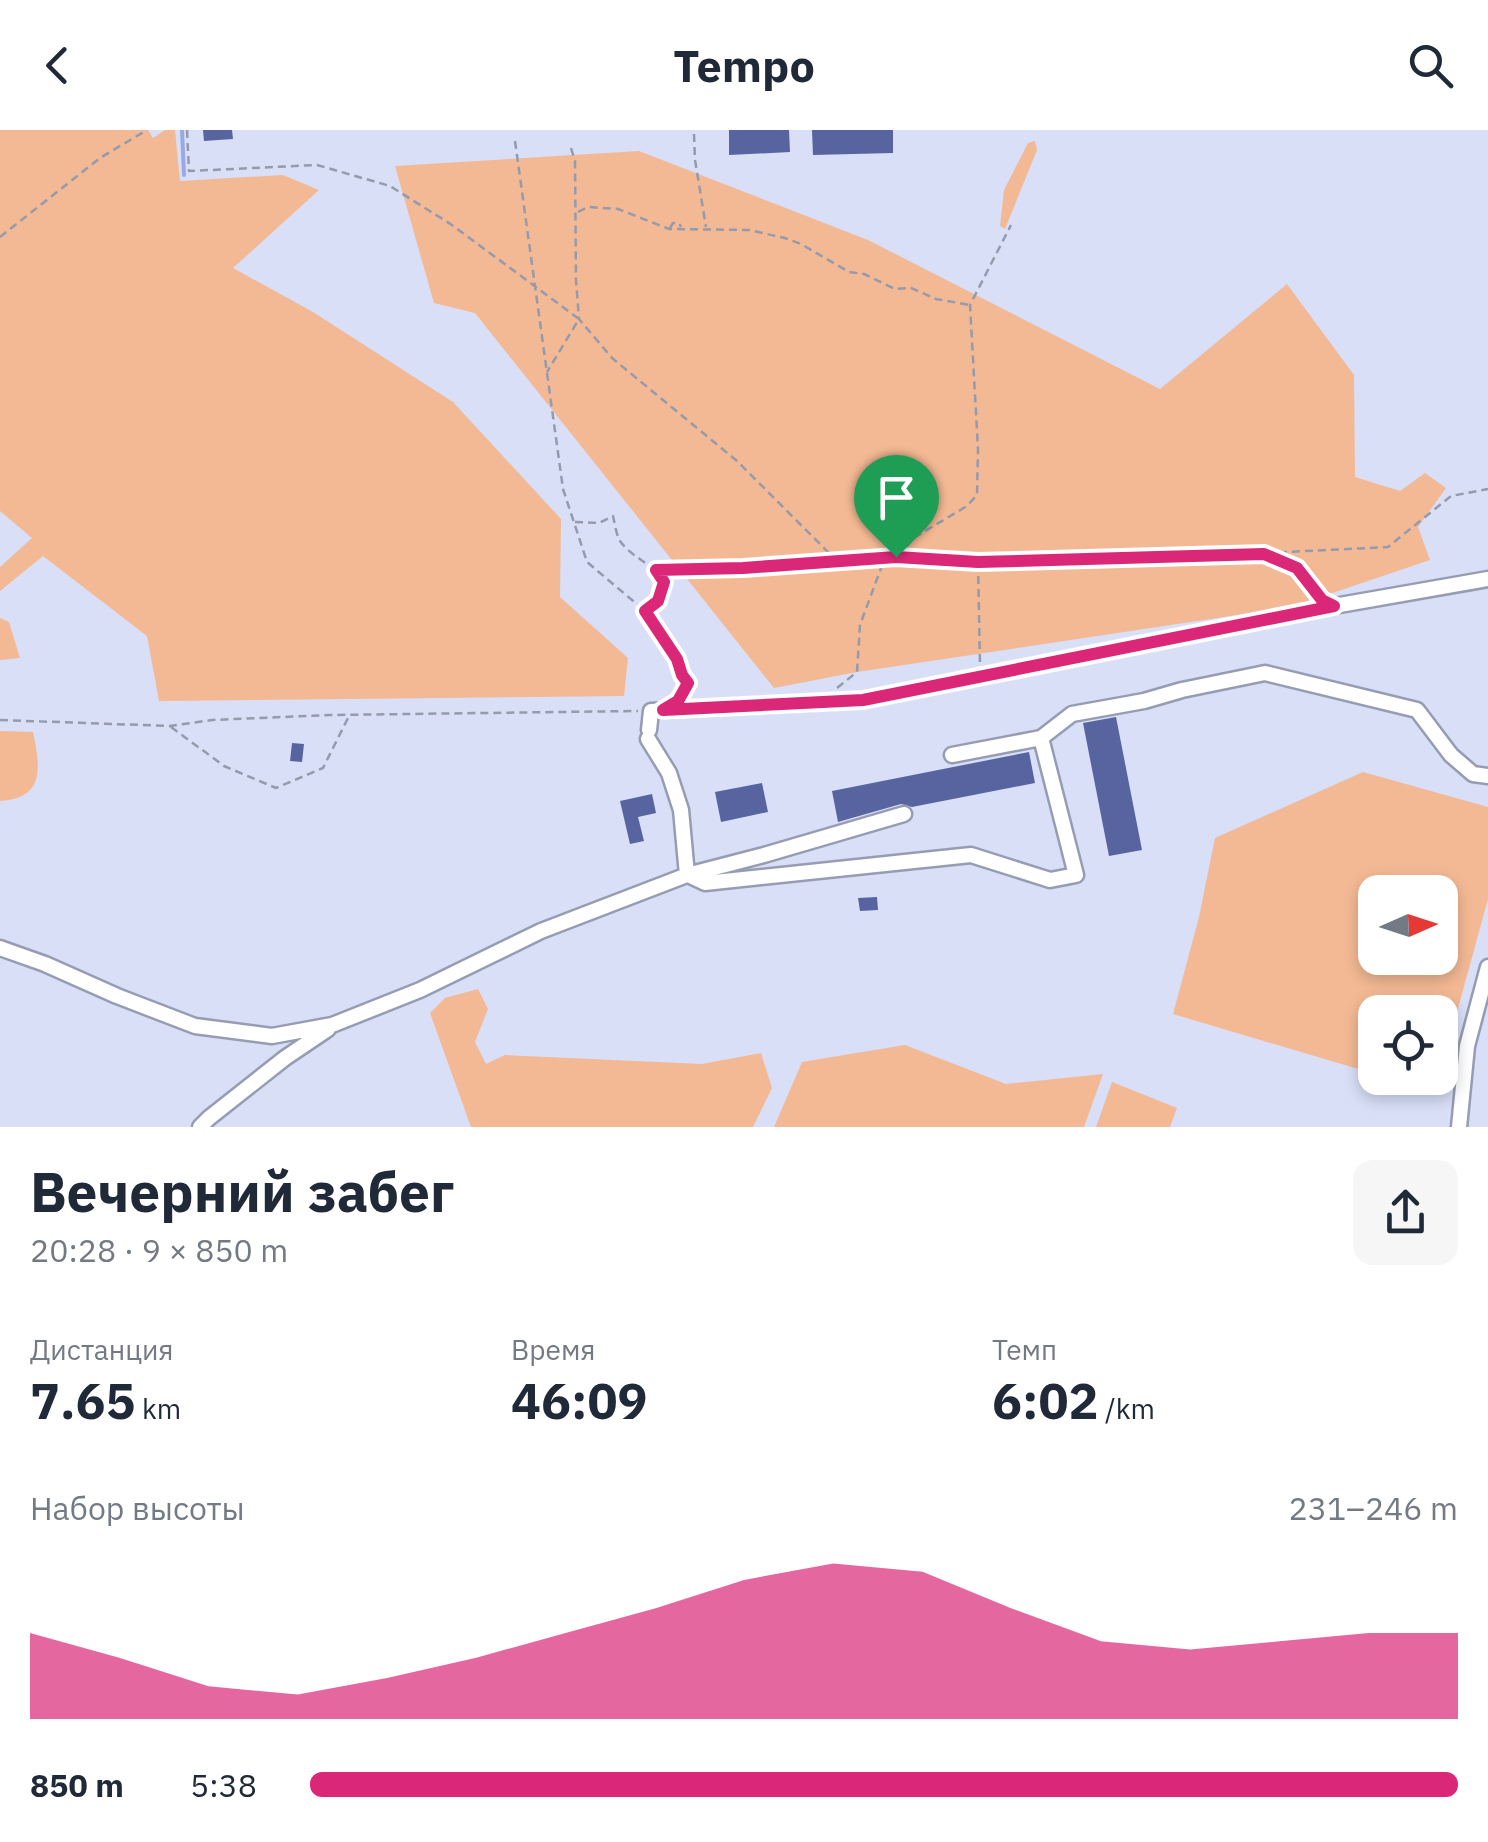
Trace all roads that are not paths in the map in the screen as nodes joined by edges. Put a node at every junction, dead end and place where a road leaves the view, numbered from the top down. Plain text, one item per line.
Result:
1 (1488, 578) edge
2 (1041, 738) junction
3 (952, 755) dead end
4 (1488, 776) edge
5 (904, 814) dead end
6 (687, 875) junction
7 (0, 948) edge
8 (1488, 967) edge
9 (332, 1026) junction
10 (200, 1127) edge
11 (1459, 1127) edge

1 - 6 street
2 - 3 street
2 - 4 street
2 - 6 street
5 - 6 street
6 - 9 street
7 - 9 street
8 - 11 street
9 - 10 street

